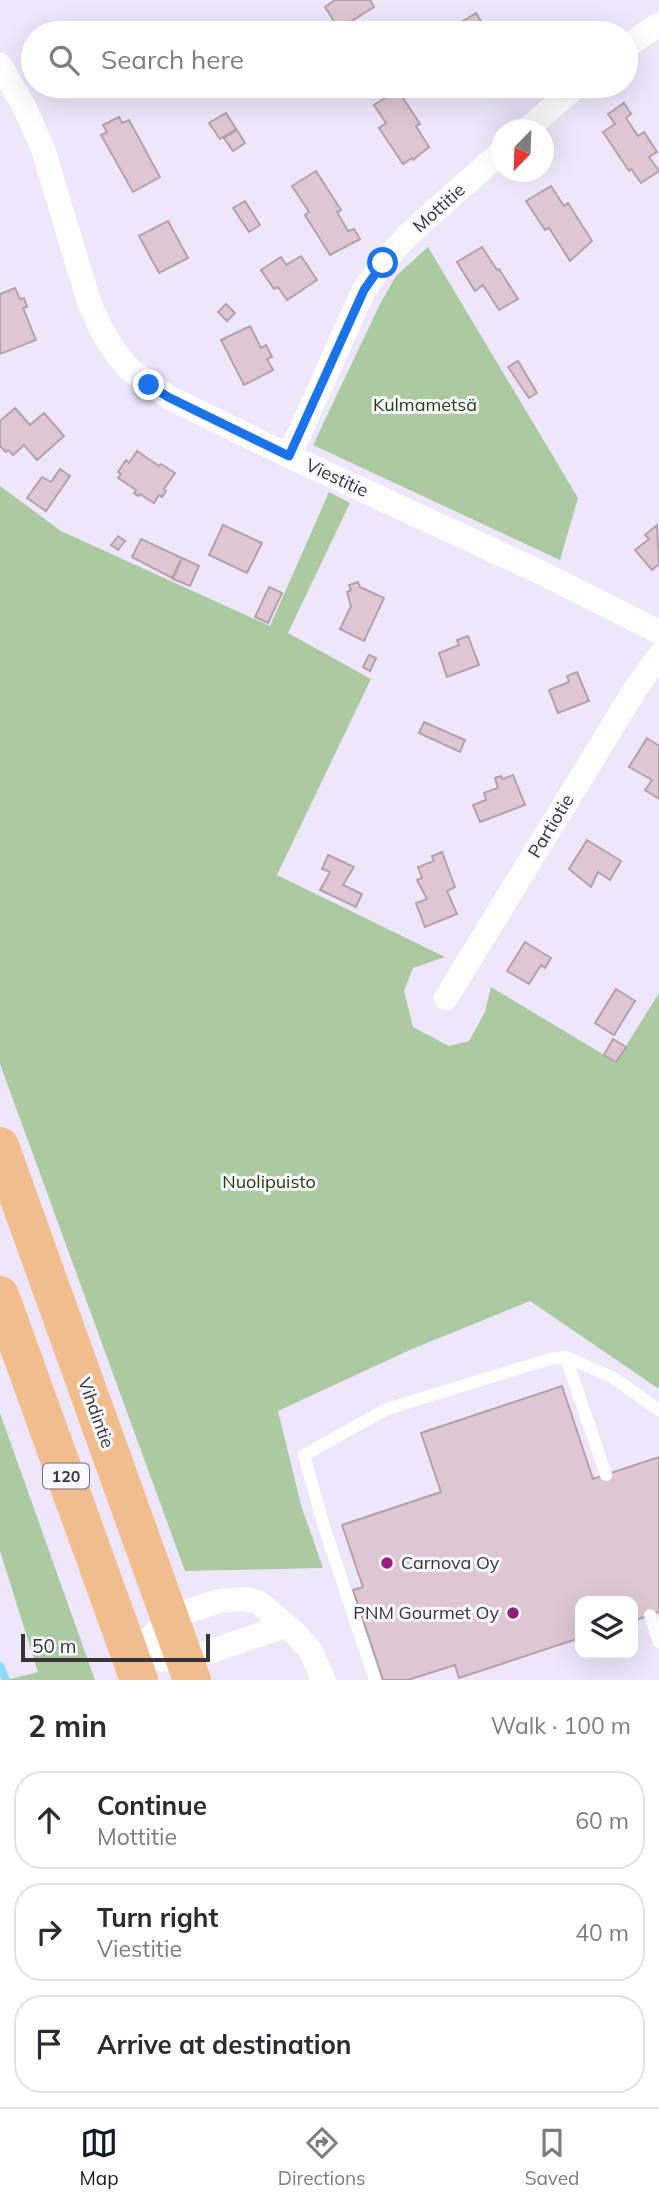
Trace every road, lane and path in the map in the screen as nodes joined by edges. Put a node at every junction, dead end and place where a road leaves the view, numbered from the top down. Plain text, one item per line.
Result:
1 (659, 24) edge
2 (638, 39) edge
3 (0, 65) edge
4 (563, 98) edge
5 (539, 119) edge
6 (491, 162) edge
7 (289, 456) junction
8 (659, 632) edge
9 (659, 656) edge
10 (446, 998) dead end
11 (0, 1146) edge
12 (0, 1295) edge
13 (566, 1357) junction
14 (659, 1410) edge
15 (606, 1475) dead end
16 (650, 1615) dead end
17 (170, 1617) junction
18 (285, 1626) junction
19 (659, 1642) edge
20 (136, 1669) edge
21 (188, 1670) edge
22 (324, 1680) edge
23 (375, 1680) edge

1 - 2 street
3 - 7 street, Viestitie
4 - 5 street
6 - 7 street, Mottitie
7 - 8 street, Viestitie
9 - 10 street, Partiotie
11 - 17 main road, Vihdintie / 120
12 - 20 main road, 120
13 - 14 lane
13 - 15 lane
13 - 23 lane
16 - 19 lane
17 - 18 street
17 - 20 street
17 - 21 main road, Vihdintie / 120
18 - 21 street
18 - 22 street
20 - 21 street

